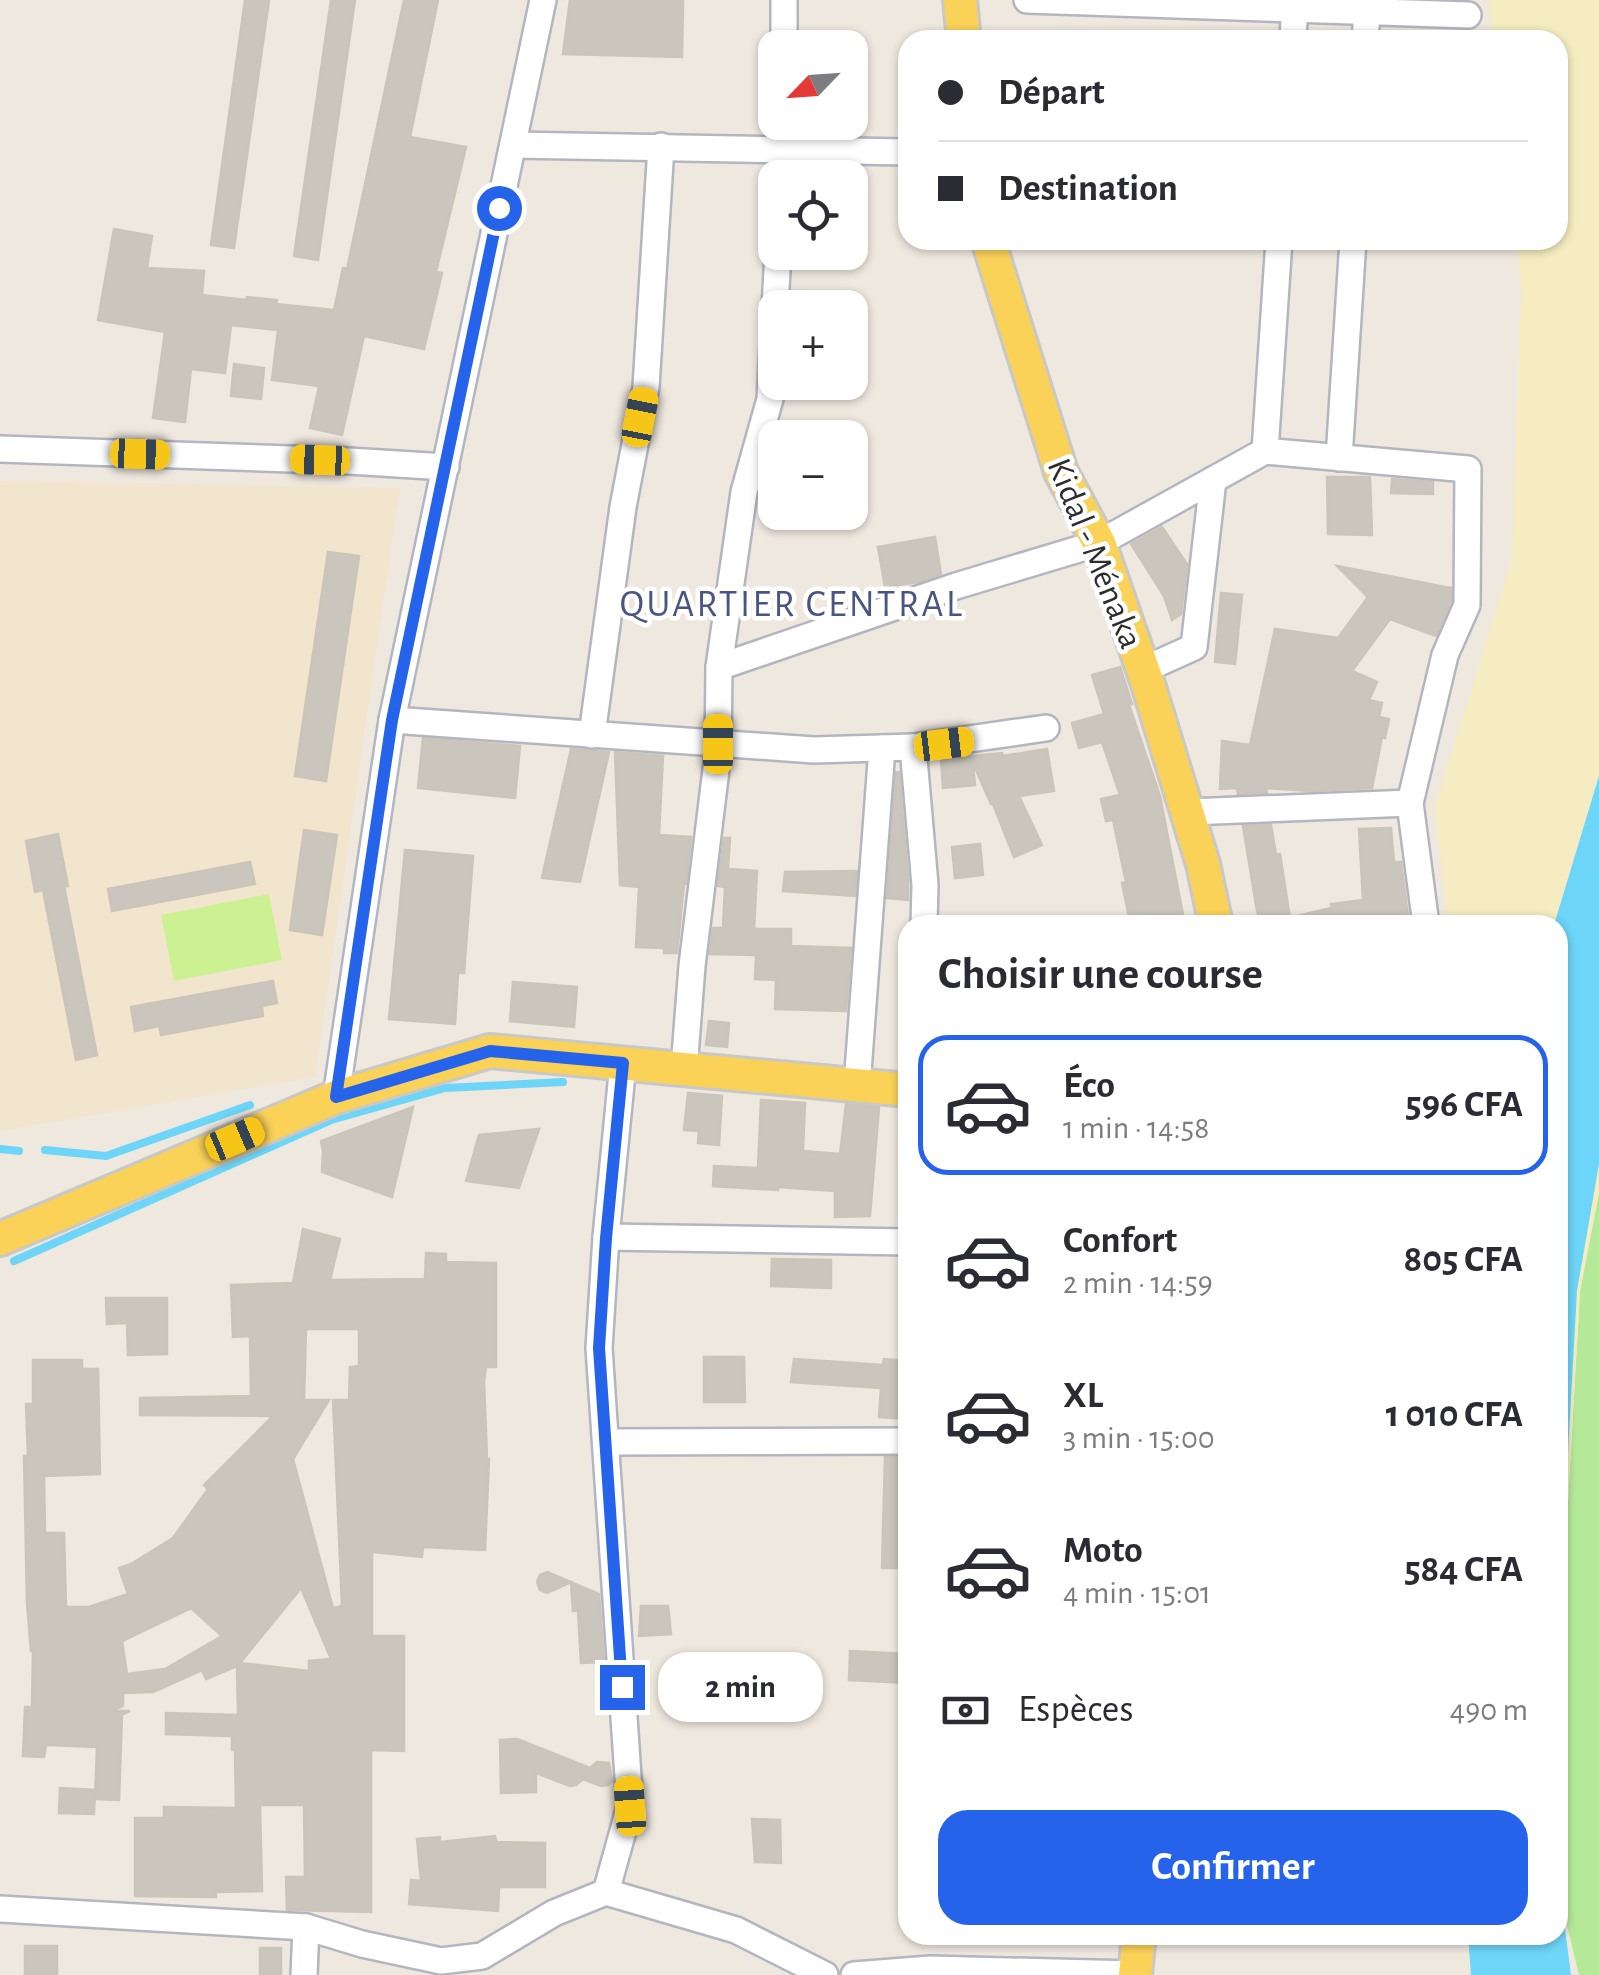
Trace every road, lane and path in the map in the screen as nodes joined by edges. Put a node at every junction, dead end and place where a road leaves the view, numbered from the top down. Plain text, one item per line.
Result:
1 (543, 0) edge
2 (784, 0) edge
3 (960, 0) edge
4 (1027, 0) edge
5 (1295, 5) edge
6 (1367, 6) edge
7 (1468, 18) edge
8 (784, 30) edge
9 (963, 30) edge
10 (1294, 30) edge
11 (784, 140) edge
12 (512, 145) junction
13 (661, 146) junction
14 (783, 149) junction
15 (898, 152) edge
16 (783, 160) edge
17 (991, 250) edge
18 (1278, 250) edge
19 (1352, 250) edge
20 (777, 270) edge
21 (0, 450) edge
22 (1265, 451) junction
23 (1339, 458) junction
24 (446, 467) junction
25 (1213, 480) junction
26 (1099, 544) junction
27 (718, 666) junction
28 (1143, 670) junction
29 (392, 720) junction
30 (1046, 728) dead end
31 (592, 735) junction
32 (718, 744) junction
33 (913, 747) junction
34 (882, 748) junction
35 (1410, 803) junction
36 (1189, 812) junction
37 (924, 915) edge
38 (1214, 915) edge
39 (1425, 915) edge
40 (623, 1063) junction
41 (684, 1069) junction
42 (857, 1085) junction
43 (898, 1089) edge
44 (336, 1097) junction
45 (606, 1238) junction
46 (0, 1239) edge
47 (898, 1242) edge
48 (898, 1441) edge
49 (606, 1442) junction
50 (606, 1892) junction
51 (0, 1909) edge
52 (306, 1927) junction
53 (1138, 1945) edge
54 (1135, 1974) edge
55 (304, 1975) edge
56 (825, 1975) edge
57 (854, 1975) edge

1 - 12 street
2 - 8 street
3 - 9 main road
4 - 5 street
5 - 6 street
5 - 10 street
6 - 7 street
11 - 14 street
12 - 13 street
12 - 24 street
13 - 14 street
13 - 31 street
14 - 15 street
14 - 16 street
17 - 26 main road, Kidal - Ménaka
18 - 22 street
19 - 23 street
20 - 27 street
21 - 24 street
22 - 23 street
22 - 25 street
23 - 35 street
24 - 29 street
25 - 26 street
25 - 28 street
26 - 27 street
26 - 28 main road, Kidal - Ménaka
27 - 32 street
28 - 36 main road, Kidal - Ménaka
29 - 31 street
29 - 44 street
30 - 33 street
31 - 32 street
32 - 34 street
32 - 41 street
33 - 34 street
33 - 37 street
34 - 42 street
35 - 36 street
35 - 39 street
36 - 38 main road, Kidal - Ménaka
40 - 41 main road
40 - 44 main road
40 - 45 street
41 - 42 main road
42 - 43 main road
44 - 46 main road
45 - 47 street
45 - 49 street
48 - 49 street
49 - 50 street
50 - 52 street
50 - 56 street
51 - 52 street
52 - 55 street
53 - 54 main road
54 - 57 street

